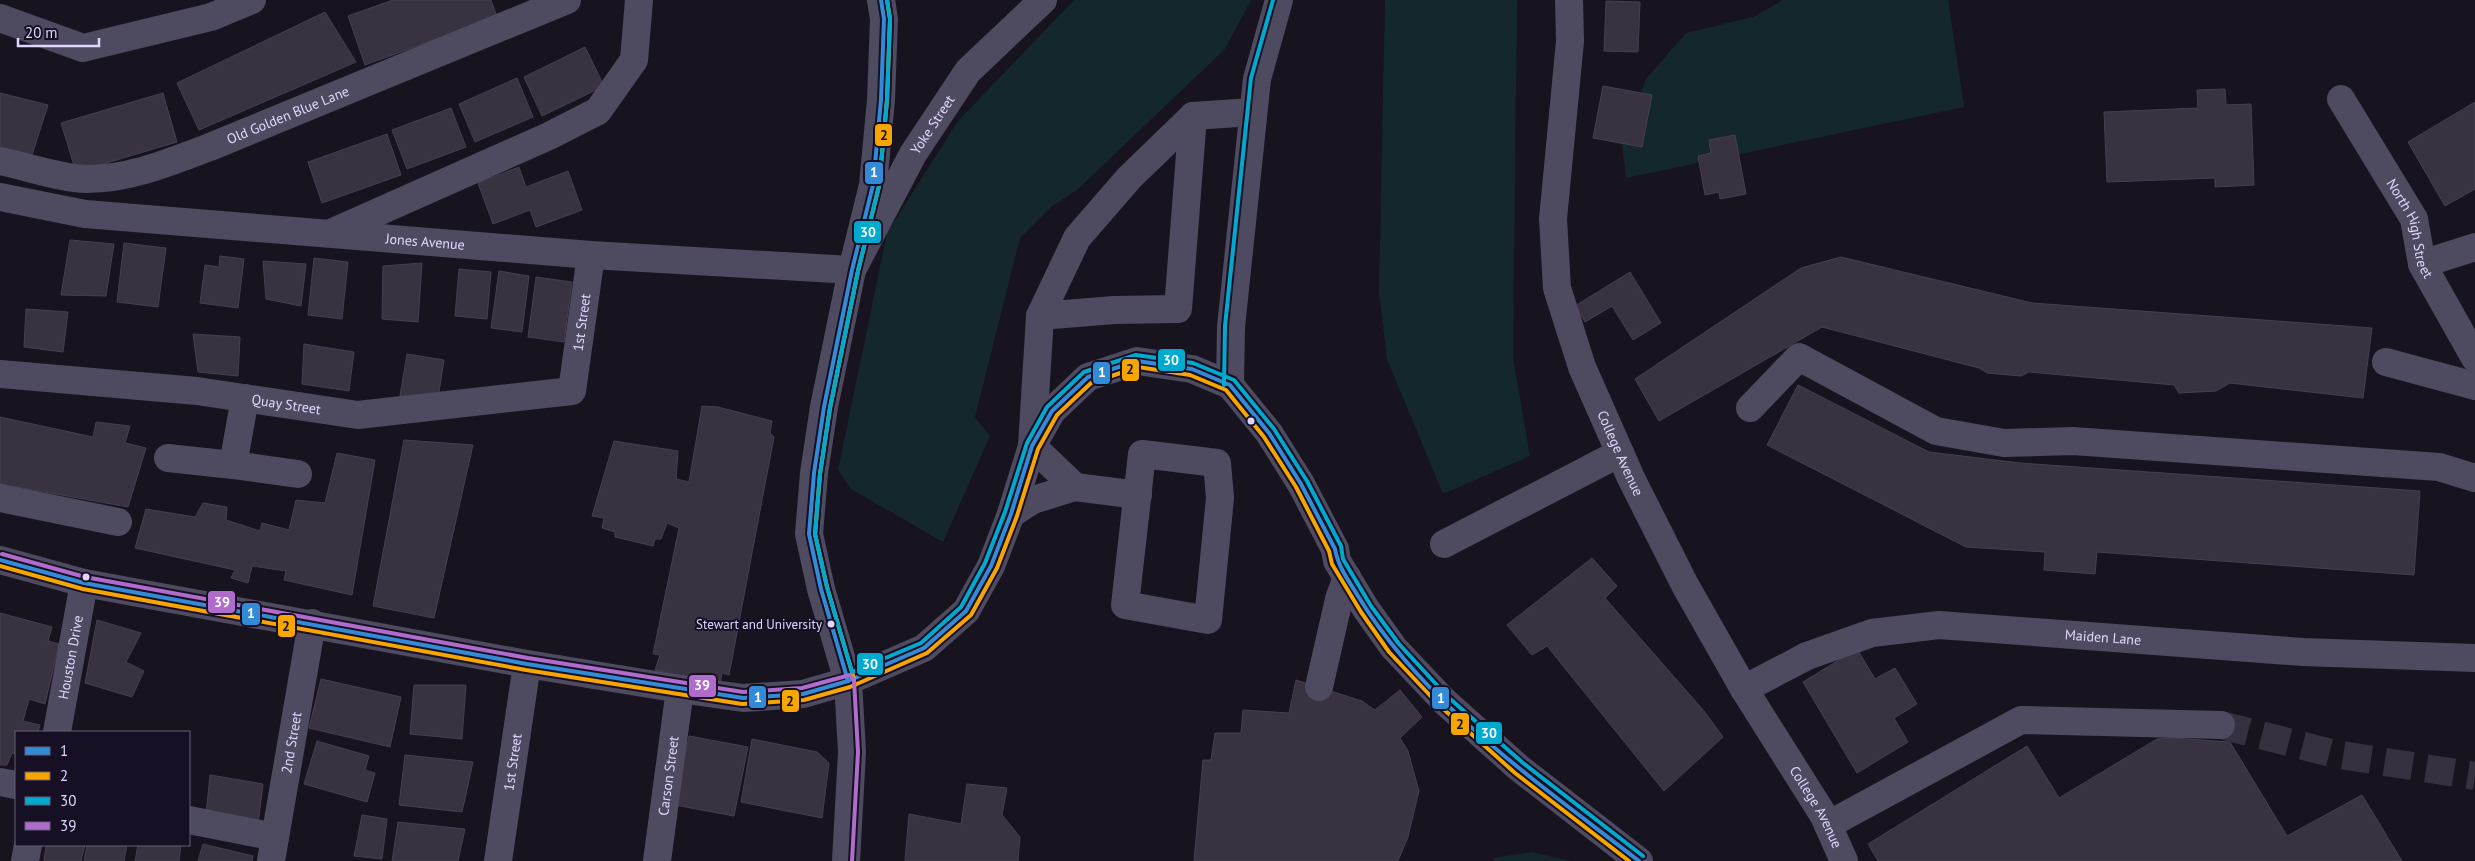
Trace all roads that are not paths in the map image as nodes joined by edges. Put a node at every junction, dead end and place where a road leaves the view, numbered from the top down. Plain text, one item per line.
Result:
1 (252, 0) edge
2 (568, 0) edge
3 (639, 0) edge
4 (881, 0) edge
5 (1043, 0) edge
6 (1279, 0) edge
7 (1569, 0) edge
8 (0, 18) edge
9 (2341, 99) dead end
10 (1253, 112) junction
11 (1193, 116) junction
12 (0, 161) edge
13 (0, 197) edge
14 (330, 234) junction
15 (2475, 247) edge
16 (591, 255) junction
17 (2422, 264) junction
18 (852, 270) junction
19 (1040, 316) junction
20 (2475, 358) edge
21 (2386, 362) dead end
22 (0, 374) edge
23 (1230, 385) junction
24 (2475, 386) edge
25 (572, 391) joint
26 (245, 398) junction
27 (1750, 408) dead end
28 (1032, 446) junction
29 (1620, 453) junction
30 (168, 458) dead end
31 (233, 465) junction
32 (298, 474) dead end
33 (2475, 478) edge
34 (1075, 487) junction
35 (1138, 495) junction
36 (0, 498) edge
37 (1011, 514) junction
38 (118, 522) dead end
39 (1444, 544) dead end
40 (0, 560) edge
41 (1347, 577) junction
42 (84, 582) junction
43 (312, 623) junction
44 (2475, 658) edge
45 (527, 664) junction
46 (848, 682) junction
47 (1319, 687) dead end
48 (680, 689) junction
49 (1744, 689) junction
50 (2221, 725) tunnel mouth
51 (57, 731) edge
52 (0, 782) edge
53 (15, 785) edge
54 (190, 820) edge
55 (1828, 825) junction
56 (28, 846) edge
57 (273, 849) edge
58 (25, 861) edge
59 (498, 861) edge
60 (657, 861) edge
61 (846, 861) edge
62 (1639, 861) edge
63 (1844, 861) edge

1 - 8 street
2 - 12 street, Old Golden Blue Lane
3 - 14 street
4 - 18 street
5 - 18 street, Yoke Street
6 - 10 street
7 - 29 street, College Avenue
9 - 17 street, North High Street
10 - 11 street
10 - 23 street
11 - 19 street
11 - 19 street
13 - 14 street, Jones Avenue
14 - 16 street, Jones Avenue
15 - 17 street
16 - 18 street, Jones Avenue
16 - 25 street, 1st Street
17 - 20 street, North High Street
18 - 46 street
19 - 28 street
21 - 24 street
22 - 26 street, Quay Street
23 - 28 street
23 - 41 street
25 - 26 street, Quay Street
26 - 31 street
27 - 33 street
28 - 34 street
28 - 37 street
29 - 39 street
29 - 49 street, College Avenue
30 - 31 street
31 - 32 street
34 - 35 street
34 - 37 street
35 - 35 street
36 - 38 street
37 - 46 street
40 - 42 street
41 - 47 street
41 - 62 street
42 - 43 street
42 - 51 street, Houston Drive
43 - 45 street
43 - 57 street, 2nd Street
44 - 49 street, Maiden Lane
45 - 48 street
45 - 59 street, 1st Street
46 - 48 street
46 - 61 street
48 - 60 street, Carson Street
49 - 55 street, College Avenue
50 - 55 street
52 - 53 street
54 - 57 street
55 - 63 street, College Avenue
56 - 58 street

